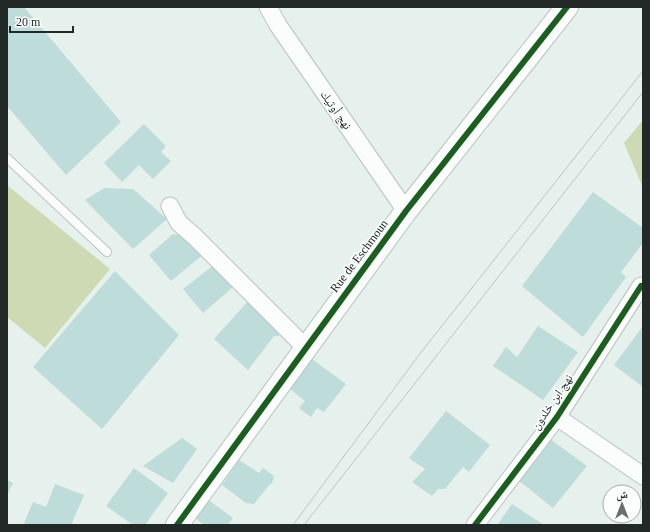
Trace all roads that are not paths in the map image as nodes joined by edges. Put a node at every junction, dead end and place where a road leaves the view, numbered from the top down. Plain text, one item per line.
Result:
1 (268, 7) edge
2 (567, 7) edge
3 (7, 158) edge
4 (170, 206) dead end
5 (406, 211) junction
6 (107, 252) dead end
7 (641, 286) dead end
8 (305, 347) junction
9 (557, 417) junction
10 (643, 476) edge
11 (177, 525) edge
12 (475, 525) edge

1 - 5 street, نهج أوتيك
2 - 5 street, Rue de Eschmoun
3 - 6 lane
4 - 8 street
5 - 8 street, Rue de Eschmoun
7 - 9 street, نهج ابن خلدون
8 - 11 street, Rue de Eschmoun
9 - 10 street, نهج ابن خلدون
9 - 12 street, نهج ابن خلدون

